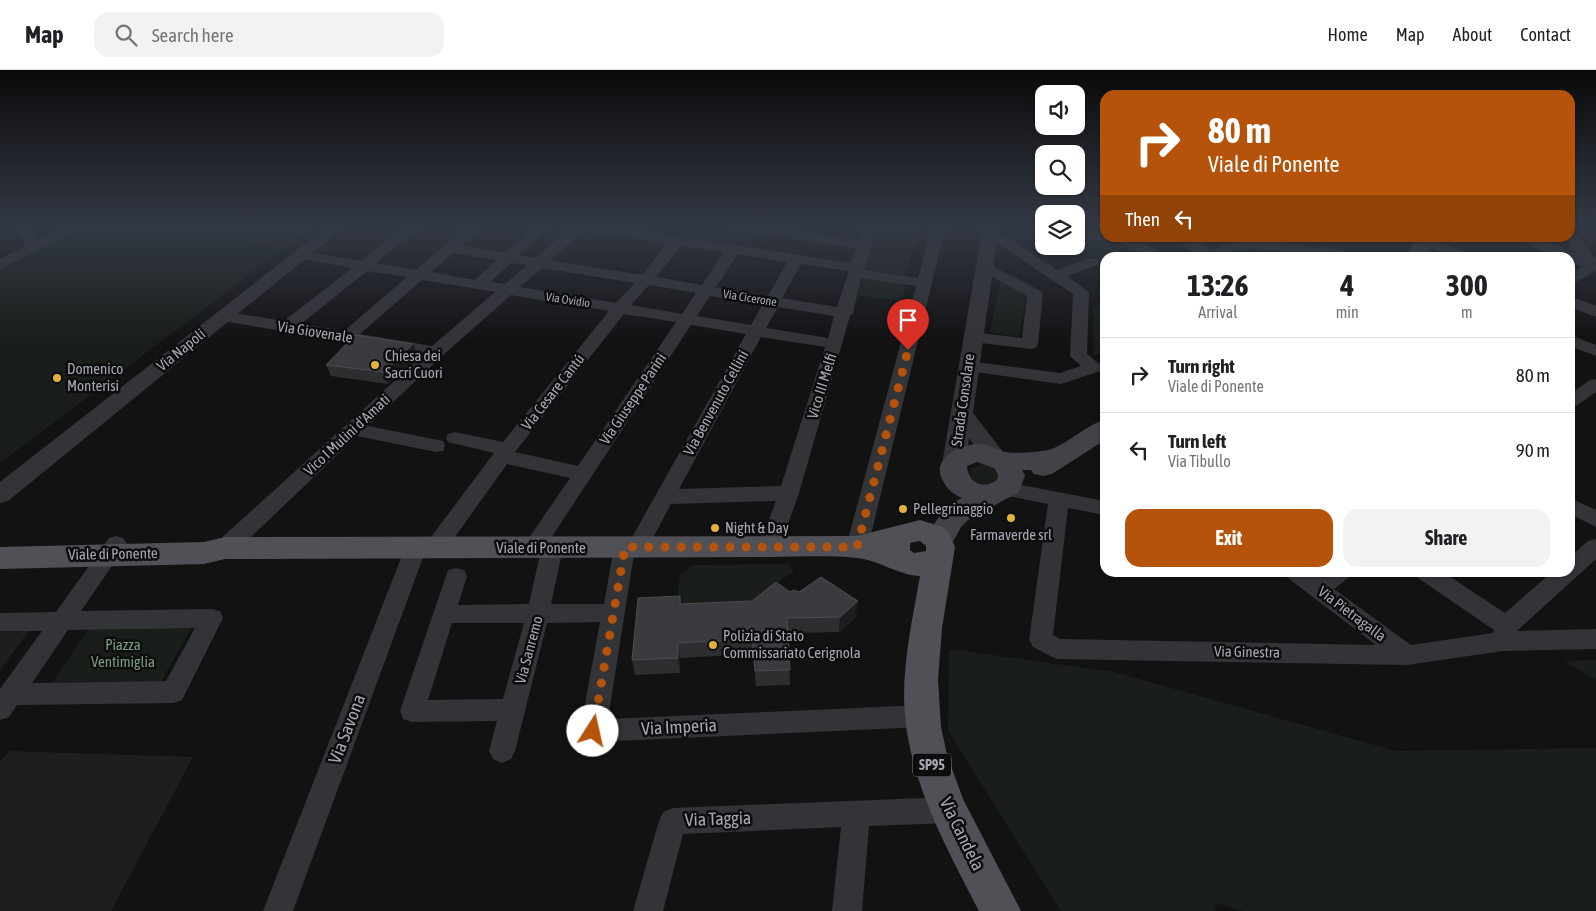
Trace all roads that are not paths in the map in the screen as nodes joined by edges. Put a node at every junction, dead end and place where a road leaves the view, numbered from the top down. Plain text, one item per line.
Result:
1 (288, 264) edge
2 (359, 264) edge
3 (430, 264) edge
4 (500, 264) edge
5 (538, 264) edge
6 (554, 264) edge
7 (659, 264) edge
8 (724, 264) edge
9 (793, 264) edge
10 (823, 264) edge
11 (859, 264) edge
12 (929, 264) edge
13 (1041, 264) edge
14 (1086, 264) edge
15 (1590, 264) edge
16 (364, 265) junction
17 (984, 266) joint
18 (1594, 266) joint
19 (857, 271) junction
20 (418, 274) junction
21 (1057, 275) junction
22 (1575, 277) edge
23 (646, 280) junction
24 (924, 283) junction
25 (478, 285) junction
26 (508, 290) junction
27 (706, 291) junction
28 (772, 301) junction
29 (1575, 303) edge
30 (620, 308) junction
31 (1596, 312) edge
32 (845, 313) junction
33 (223, 316) junction
34 (688, 319) junction
35 (287, 327) junction
36 (756, 332) junction
37 (347, 337) junction
38 (972, 337) junction
39 (1575, 342) edge
40 (835, 344) junction
41 (1596, 351) edge
42 (436, 352) junction
43 (968, 366) junction
44 (1100, 367) edge
45 (1100, 368) edge
46 (961, 413) junction
47 (353, 429) junction
48 (1100, 432) edge
49 (455, 438) dead end
50 (436, 446) dead end
51 (505, 453) junction
52 (1048, 465) junction
53 (954, 470) junction
54 (583, 474) junction
55 (23, 476) junction
56 (1001, 478) junction
57 (0, 488) edge
58 (789, 493) junction
59 (0, 495) edge
60 (663, 497) junction
61 (1053, 497) junction
62 (1100, 507) edge
63 (1575, 508) edge
64 (1596, 519) edge
65 (0, 543) edge
66 (770, 546) junction
67 (631, 547) junction
68 (857, 547) junction
69 (225, 548) junction
70 (425, 548) junction
71 (542, 548) junction
72 (917, 548) junction
73 (1596, 548) edge
74 (113, 549) junction
75 (0, 558) edge
76 (1575, 566) edge
77 (456, 576) dead end
78 (1302, 577) edge
79 (1334, 577) edge
80 (1432, 577) edge
81 (1563, 577) edge
82 (1318, 589) junction
83 (538, 613) junction
84 (614, 613) junction
85 (444, 614) junction
86 (62, 620) junction
87 (0, 622) edge
88 (1504, 633) junction
89 (1596, 639) edge
90 (1407, 655) junction
91 (5, 702) edge
92 (513, 710) junction
93 (922, 716) junction
94 (502, 751) dead end
95 (949, 810) junction
96 (856, 815) junction
97 (278, 911) edge
98 (648, 911) edge
99 (847, 911) edge
100 (1001, 911) edge

1 - 33 street, Via Napoli
2 - 16 street, Via Ovidio
3 - 20 street
4 - 25 street
5 - 26 street, Vico I Mulini d'Amati
6 - 23 street, Via Cicerone
7 - 23 street, Via Cesare Cantú
8 - 27 street, Via Giuseppe Parini
9 - 28 street, Via Benvenuto Cellini
10 - 19 street
11 - 19 street, Vico III Melfi
12 - 24 street
13 - 21 street
14 - 21 street
15 - 18 street
16 - 20 street, Via Ovidio
16 - 35 street
17 - 38 street, Strada Consolare
17 - 38 street, Strada Consolare
18 - 22 street
19 - 24 street
19 - 32 street, Vico III Melfi
20 - 25 street, Via Ovidio
20 - 37 street
21 - 44 street
23 - 27 street, Via Cicerone
23 - 30 street, Via Cesare Cantú
24 - 68 street
25 - 26 street, Via Ovidio
26 - 30 street, Via Ovidio
26 - 42 street, Vico I Mulini d'Amati
27 - 28 street, Via Cicerone
27 - 34 street, Via Giuseppe Parini
28 - 32 street, Via Cicerone
28 - 36 street, Via Benvenuto Cellini
29 - 31 street
30 - 34 street, Via Ovidio
30 - 51 street, Via Cesare Cantú
32 - 40 street, Vico III Melfi
33 - 35 street, Via Giovenale
33 - 55 street, Via Napoli
34 - 36 street, Via Ovidio
34 - 54 street, Via Giuseppe Parini
35 - 37 street, Via Giovenale
36 - 40 street, Via Ovidio
36 - 60 street, Via Benvenuto Cellini
37 - 42 street, Via Giovenale
38 - 43 street, Strada Consolare
39 - 41 street
40 - 58 street, Vico III Melfi
42 - 47 street, Vico I Mulini d'Amati
43 - 45 street
43 - 46 street, Strada Consolare
46 - 53 street, Strada Consolare
46 - 56 street
47 - 50 street
47 - 69 street, Vico I Mulini d'Amati
48 - 52 main road
49 - 51 street
51 - 54 street
51 - 70 street, Via Cesare Cantú
52 - 56 main road
52 - 61 street
53 - 56 main road
53 - 56 main road
53 - 72 main road
54 - 71 street, Via Giuseppe Parini
55 - 57 street
55 - 59 street
56 - 61 street
56 - 72 main road
58 - 60 street
58 - 66 street, Vico III Melfi
60 - 67 street, Via Benvenuto Cellini
61 - 62 street
61 - 90 street, Via Ginestra
63 - 64 street
65 - 74 main road, Viale di Ponente
66 - 67 main road, Viale di Ponente
66 - 68 main road, Viale di Ponente
67 - 71 main road, Viale di Ponente
67 - 84 street, Via Imperia
68 - 72 main road, Viale di Ponente
69 - 70 main road, Viale di Ponente
69 - 74 main road, Viale di Ponente
70 - 71 main road, Viale di Ponente
70 - 97 street, Via Savona
71 - 83 street, Via Sanremo
72 - 93 main road, Via Candela / SP95
73 - 76 street
74 - 75 main road, Viale di Ponente
74 - 86 street
77 - 85 street
78 - 82 street, Via Pietragalla
79 - 82 street
80 - 88 street
81 - 88 street
82 - 90 street, Via Pietragalla
83 - 84 street
83 - 85 street
83 - 92 street, Via Sanremo
84 - 93 street, Via Imperia
85 - 92 street
86 - 87 street
86 - 91 street
86 - 91 street
88 - 89 street, Via Ginestra
88 - 90 street, Via Ginestra
92 - 94 street, Via Sanremo
93 - 95 main road, Via Candela / SP95
95 - 96 street, Via Taggia
95 - 100 main road, Via Candela / SP95
96 - 98 street, Via Taggia
96 - 99 street

